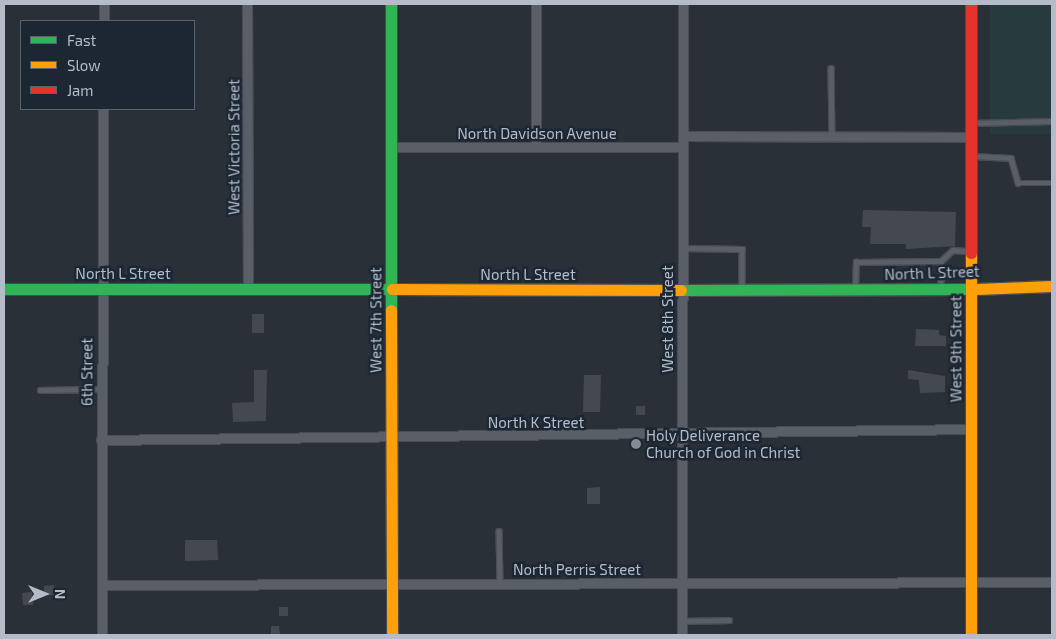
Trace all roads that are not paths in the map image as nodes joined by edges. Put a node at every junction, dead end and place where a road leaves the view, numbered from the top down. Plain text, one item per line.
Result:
1 (104, 4) edge
2 (247, 4) edge
3 (391, 4) edge
4 (536, 4) edge
5 (683, 4) edge
6 (971, 4) edge
7 (104, 20) edge
8 (831, 68) dead end
9 (103, 110) edge
10 (1052, 121) edge
11 (971, 123) junction
12 (683, 136) junction
13 (832, 137) junction
14 (971, 137) junction
15 (391, 147) junction
16 (536, 147) junction
17 (683, 147) junction
18 (971, 156) junction
19 (1052, 183) edge
20 (682, 248) junction
21 (971, 251) junction
22 (941, 261) junction
23 (971, 286) junction
24 (1052, 286) edge
25 (4, 289) edge
26 (100, 289) junction
27 (248, 290) junction
28 (391, 290) junction
29 (682, 290) junction
30 (742, 290) junction
31 (855, 290) junction
32 (941, 290) junction
33 (101, 389) junction
34 (40, 390) dead end
35 (971, 429) junction
36 (682, 436) junction
37 (391, 438) junction
38 (101, 440) junction
39 (499, 531) dead end
40 (971, 582) junction
41 (1052, 582) edge
42 (682, 583) junction
43 (102, 585) junction
44 (392, 585) junction
45 (500, 585) junction
46 (729, 620) dead end
47 (682, 621) junction
48 (102, 635) edge
49 (392, 635) edge
50 (682, 635) edge
51 (970, 635) edge

1 - 7 street
2 - 27 street, West Victoria Street
3 - 15 street, West 7th Street
4 - 16 street
5 - 12 street, West 8th Street
6 - 11 street, West 9th Street
8 - 13 lane
9 - 26 street, 6th Street
10 - 11 lane
11 - 14 street, West 9th Street
12 - 13 street
12 - 17 street, West 8th Street
13 - 14 street
14 - 18 street, West 9th Street
15 - 16 street, North Davidson Avenue
15 - 28 street, West 7th Street
16 - 17 street, North Davidson Avenue
17 - 20 street, West 8th Street
18 - 19 lane
18 - 21 street, West 9th Street
20 - 29 street, West 8th Street
20 - 30 lane
21 - 22 lane
21 - 23 street, West 9th Street
22 - 31 lane
22 - 32 lane
23 - 24 street, North L Street
23 - 32 street, North L Street
23 - 35 street, West 9th Street
25 - 26 street, North L Street
26 - 27 street, North L Street
26 - 33 street, 6th Street
27 - 28 street, North L Street
28 - 29 street, North L Street
28 - 37 street, West 7th Street
29 - 30 street, North L Street
29 - 36 street, West 8th Street
30 - 31 street, North L Street
31 - 32 street, North L Street
33 - 34 lane
33 - 38 street, 6th Street
35 - 36 street, North K Street
35 - 40 street, West 9th Street
36 - 37 street, North K Street
36 - 42 street, West 8th Street
37 - 38 street, North K Street
37 - 44 street, West 7th Street
38 - 43 street, 6th Street
39 - 45 lane
40 - 41 street, North Perris Street
40 - 42 street, North Perris Street
40 - 51 street, West 9th Street
42 - 45 street, North Perris Street
42 - 47 street, West 8th Street
43 - 44 street, North Perris Street
43 - 48 street, 6th Street
44 - 45 street, North Perris Street
44 - 49 street, West 7th Street
46 - 47 lane
47 - 50 street, West 8th Street

